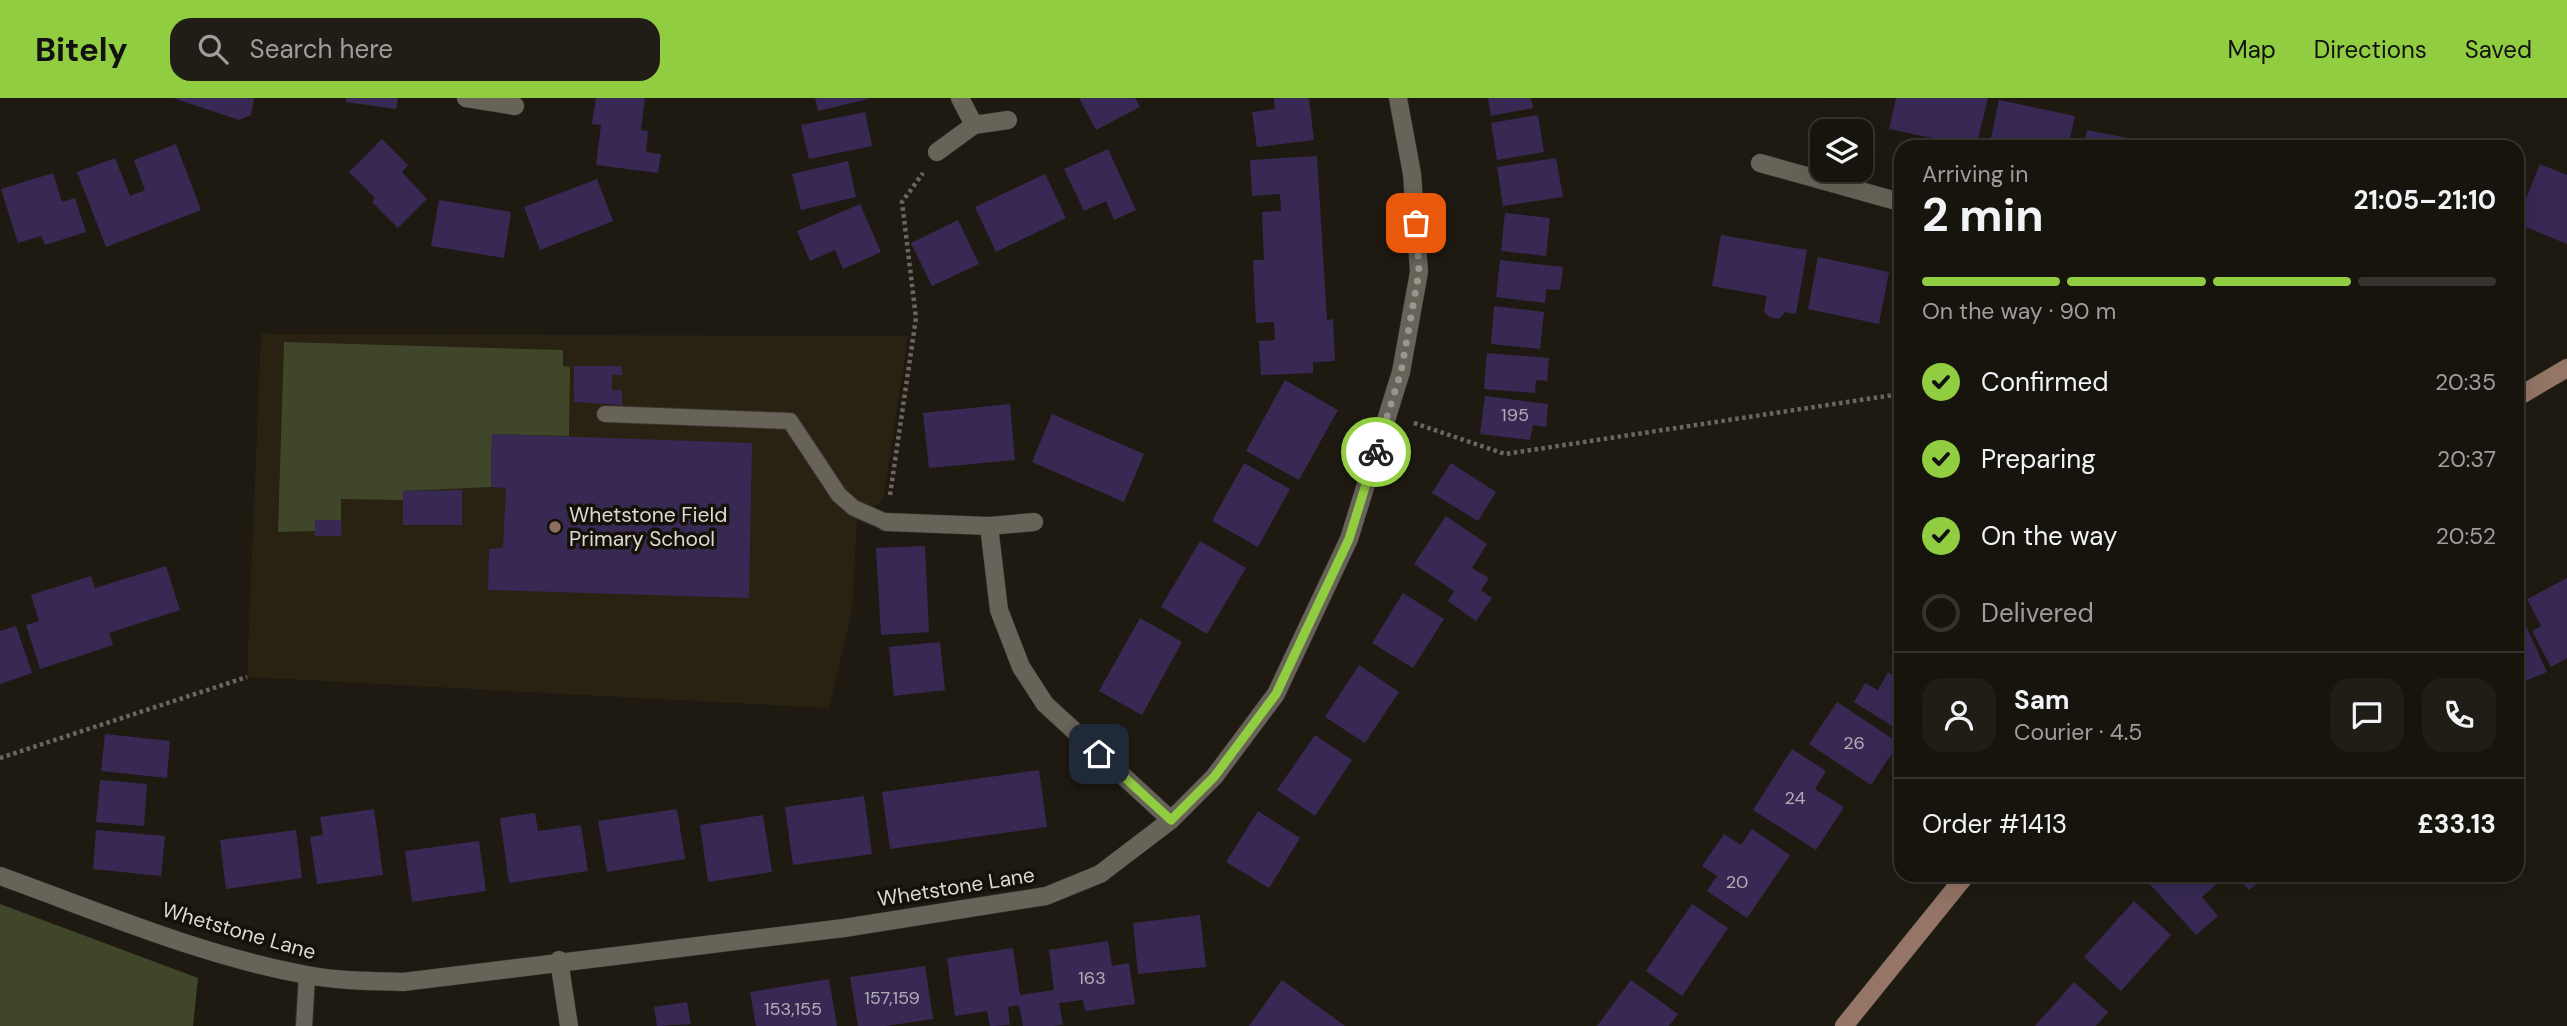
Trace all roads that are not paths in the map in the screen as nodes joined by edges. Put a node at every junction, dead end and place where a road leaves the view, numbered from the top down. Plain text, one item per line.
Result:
1 (466, 98) edge
2 (960, 98) edge
3 (1398, 98) edge
4 (514, 106) dead end
5 (1008, 120) dead end
6 (974, 125) junction
7 (937, 152) road end
8 (1760, 163) dead end
9 (1894, 200) edge
10 (2567, 368) edge
11 (2524, 393) edge
12 (605, 414) dead end
13 (886, 522) joint
14 (1034, 522) dead end
15 (989, 526) junction
16 (1171, 820) junction
17 (0, 876) edge
18 (1959, 882) edge
19 (559, 960) junction
20 (307, 975) junction
21 (304, 1026) edge
22 (569, 1026) edge
23 (1844, 1026) edge

1 - 4 street
2 - 6 street
3 - 16 street, Whetstone Lane
5 - 6 street
6 - 7 street
8 - 9 street
10 - 11 main road
12 - 13 lane
13 - 15 street
14 - 15 street
15 - 16 street
16 - 19 street, Whetstone Lane
17 - 20 street, Whetstone Lane
18 - 23 main road
19 - 20 street, Whetstone Lane
19 - 22 street
20 - 21 lane

